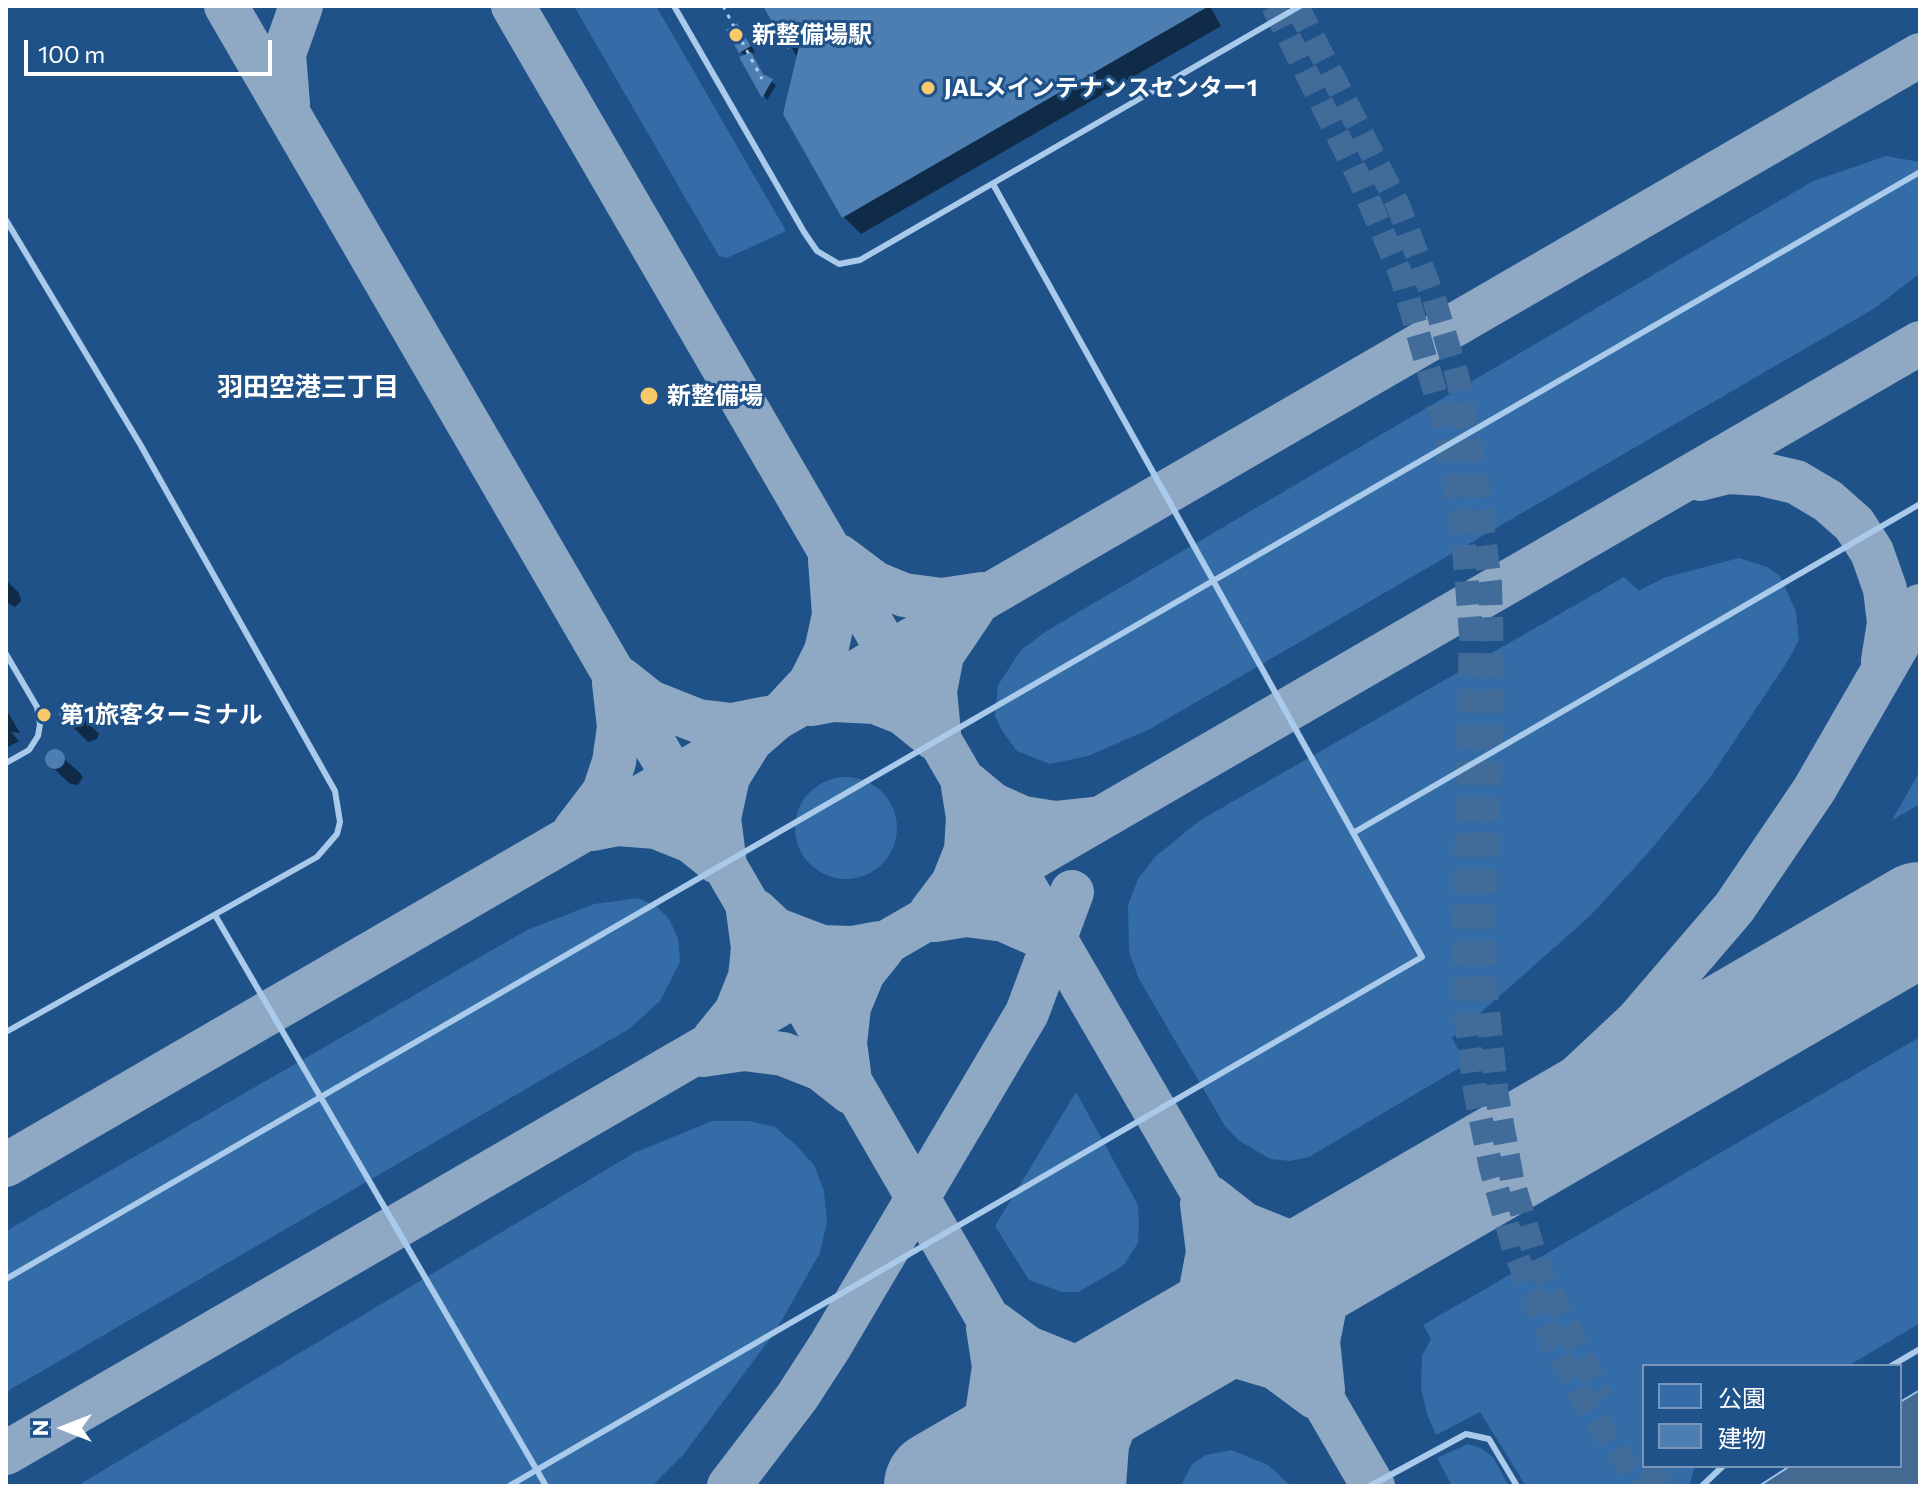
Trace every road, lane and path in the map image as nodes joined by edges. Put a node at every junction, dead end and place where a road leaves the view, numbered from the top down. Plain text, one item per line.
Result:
1 (674, 6) edge
2 (723, 6) edge
3 (1300, 6) edge
4 (762, 79) dead end
5 (1920, 172) edge
6 (993, 184) junction
7 (6, 220) edge
8 (1920, 504) edge
9 (1212, 579) junction
10 (6, 654) edge
11 (6, 763) edge
12 (1353, 833) junction
13 (215, 915) junction
14 (6, 1032) edge
15 (320, 1096) junction
16 (6, 1279) edge
17 (1920, 1349) edge
18 (1894, 1364) edge
19 (1721, 1468) edge
20 (537, 1470) junction
21 (509, 1486) edge
22 (546, 1486) edge
23 (1370, 1486) edge
24 (1517, 1486) edge
25 (1702, 1486) edge

1 - 6 lane
2 - 4 path
3 - 6 lane
5 - 9 lane
6 - 9 lane
7 - 13 lane
8 - 12 lane
9 - 12 lane
9 - 15 lane
10 - 11 lane
12 - 20 lane
13 - 14 lane
13 - 15 lane
15 - 16 lane
15 - 20 lane
17 - 18 lane
19 - 25 lane
20 - 21 lane
20 - 22 lane
23 - 24 lane

